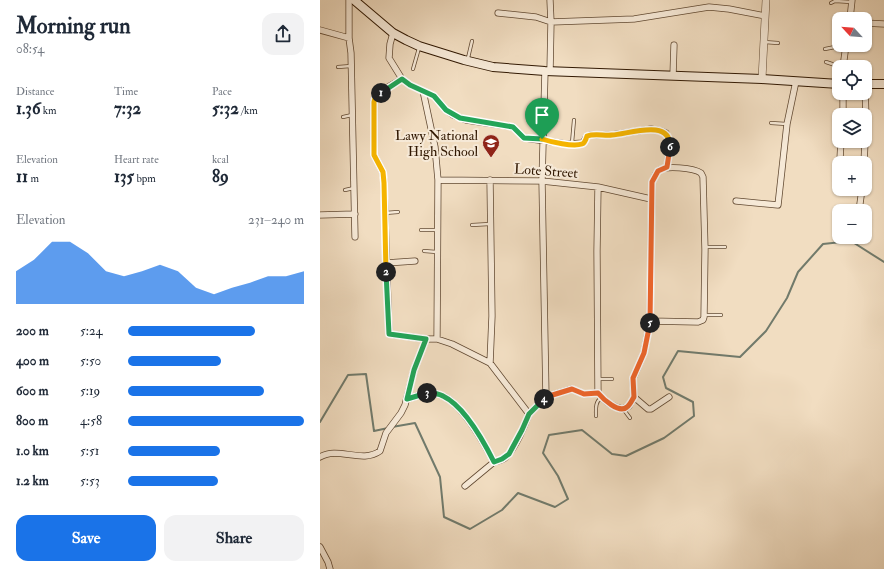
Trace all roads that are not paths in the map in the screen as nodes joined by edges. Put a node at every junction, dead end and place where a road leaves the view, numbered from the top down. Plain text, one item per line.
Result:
1 (349, 0) edge
2 (354, 0) edge
3 (550, 0) edge
4 (766, 0) edge
5 (852, 1) edge
6 (831, 3) dead end
7 (851, 12) edge
8 (498, 13) dead end
9 (765, 16) junction
10 (551, 22) junction
11 (872, 23) edge
12 (884, 24) edge
13 (320, 30) edge
14 (393, 34) junction
15 (349, 38) junction
16 (472, 41) dead end
17 (764, 42) junction
18 (778, 44) dead end
19 (674, 45) dead end
20 (419, 46) junction
21 (832, 48) edge
22 (825, 49) dead end
23 (467, 61) junction
24 (826, 62) dead end
25 (832, 64) edge
26 (351, 66) junction
27 (338, 67) dead end
28 (413, 69) dead end
29 (547, 71) junction
30 (673, 75) junction
31 (402, 79) junction
32 (762, 79) junction
33 (796, 81) junction
34 (832, 84) edge
35 (872, 84) edge
36 (884, 84) edge
37 (422, 91) junction
38 (865, 100) edge
39 (352, 115) junction
40 (343, 117) dead end
41 (574, 120) dead end
42 (771, 122) dead end
43 (788, 124) junction
44 (542, 139) junction
45 (572, 144) junction
46 (864, 156) edge
47 (667, 167) junction
48 (438, 180) junction
49 (490, 180) junction
50 (542, 181) junction
51 (598, 187) junction
52 (354, 188) junction
53 (345, 190) dead end
54 (651, 199) junction
55 (736, 201) dead end
56 (398, 212) dead end
57 (385, 213) junction
58 (354, 214) junction
59 (320, 215) edge
60 (472, 224) dead end
61 (490, 224) junction
62 (421, 230) dead end
63 (438, 230) junction
64 (355, 237) dead end
65 (704, 247) junction
66 (725, 247) dead end
67 (424, 251) dead end
68 (438, 252) junction
69 (415, 261) dead end
70 (386, 263) junction
71 (704, 315) junction
72 (721, 315) dead end
73 (650, 321) junction
74 (426, 339) junction
75 (437, 340) junction
76 (490, 363) junction
77 (598, 379) junction
78 (612, 379) dead end
79 (600, 395) junction
80 (546, 397) junction
81 (634, 397) junction
82 (668, 397) dead end
83 (407, 399) junction
84 (624, 409) junction
85 (529, 414) junction
86 (596, 416) dead end
87 (630, 418) dead end
88 (320, 457) edge
89 (494, 462) junction
90 (465, 486) dead end
91 (320, 547) edge
92 (330, 569) edge

1 - 15 street
2 - 14 main road
3 - 10 street
4 - 9 street
5 - 6 lane
5 - 7 street
8 - 10 street
9 - 10 street
9 - 17 street
10 - 29 street
11 - 12 street
13 - 15 street
14 - 20 main road
14 - 31 street
15 - 26 street
16 - 23 lane
17 - 18 lane
17 - 32 street
19 - 30 street
20 - 23 main road
20 - 28 lane
21 - 22 lane
23 - 29 main road
24 - 25 lane
26 - 27 lane
26 - 39 street
29 - 30 main road
29 - 44 street
30 - 32 main road
31 - 37 street
31 - 57 street
32 - 33 main road
33 - 34 main road
33 - 43 street
35 - 36 main road
37 - 44 street
37 - 48 street
38 - 46 street
39 - 40 lane
39 - 52 street
41 - 45 lane
42 - 43 lane
43 - 55 street
44 - 45 street
44 - 50 street
45 - 47 street
47 - 54 street
47 - 65 street
48 - 49 street, Lote Street
48 - 63 street
49 - 50 street, Lote Street
49 - 61 street
50 - 51 street, Lote Street
50 - 80 street
51 - 54 street, Lote Street
51 - 77 street
52 - 53 lane
52 - 58 street
54 - 73 street
56 - 57 lane
57 - 70 street
58 - 59 street
58 - 64 street
60 - 61 lane
61 - 76 street
62 - 63 lane
63 - 68 street
65 - 66 lane
65 - 71 street
67 - 68 lane
68 - 75 street
69 - 70 street
70 - 74 street
71 - 72 lane
71 - 73 street
73 - 81 street
74 - 75 street
74 - 83 street
75 - 76 street
76 - 85 street
77 - 78 lane
77 - 79 street
79 - 80 street
79 - 84 street
79 - 86 lane
80 - 85 street
81 - 82 street
81 - 84 street
83 - 88 street
83 - 89 street
84 - 87 lane
85 - 89 street
89 - 90 street
91 - 92 street

